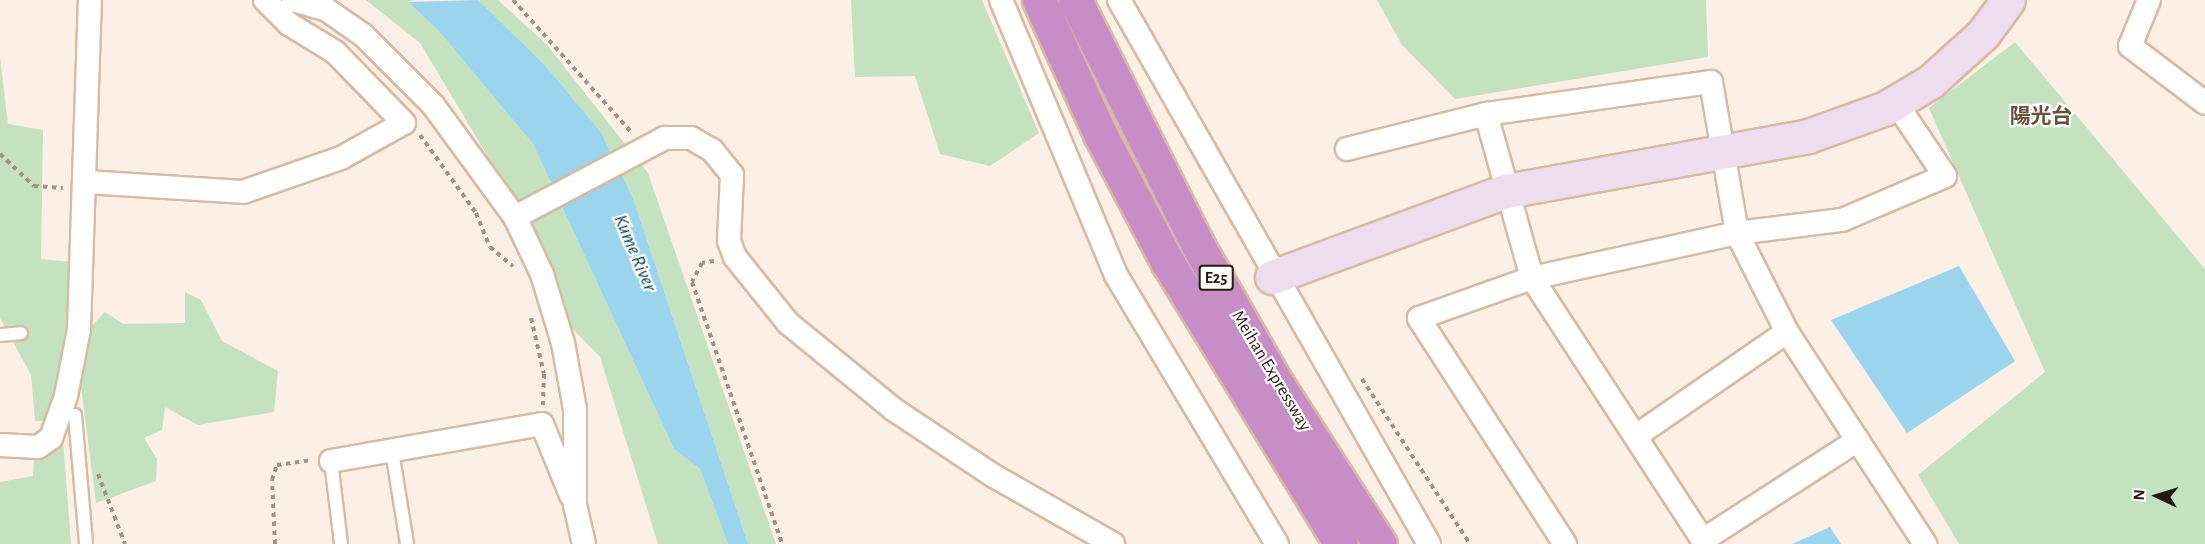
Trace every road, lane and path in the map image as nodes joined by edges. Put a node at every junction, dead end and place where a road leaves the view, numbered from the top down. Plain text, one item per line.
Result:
1 (90, 0) edge
2 (265, 0) edge
3 (293, 0) edge
4 (513, 0) edge
5 (1001, 0) edge
6 (1039, 0) edge
7 (1075, 0) edge
8 (1119, 0) edge
9 (2008, 0) edge
10 (2149, 0) edge
11 (2201, 92) edge
12 (1896, 103) junction
13 (1486, 114) junction
14 (404, 123) junction
15 (1347, 149) dead end
16 (638, 151) junction
17 (1721, 151) junction
18 (0, 154) edge
19 (85, 186) junction
20 (1506, 191) junction
21 (515, 217) junction
22 (1737, 233) junction
23 (735, 257) junction
24 (519, 273) dead end
25 (1272, 277) junction
26 (1532, 278) junction
27 (528, 310) dead end
28 (1787, 332) junction
29 (21, 333) dead end
30 (0, 335) edge
31 (1357, 371) dead end
32 (75, 416) dead end
33 (542, 424) junction
34 (1636, 436) junction
35 (1858, 440) junction
36 (0, 444) edge
37 (392, 451) junction
38 (331, 460) junction
39 (575, 505) junction
40 (1700, 542) edge
41 (86, 544) edge
42 (275, 544) edge
43 (341, 544) edge
44 (407, 544) edge
45 (584, 544) edge
46 (782, 544) edge
47 (1113, 544) edge
48 (1277, 544) edge
49 (1341, 544) edge
50 (1380, 544) edge
51 (1430, 544) edge
52 (1470, 544) edge
53 (1565, 544) edge
54 (1925, 544) edge

1 - 19 street
2 - 14 street
3 - 21 street
4 - 16 path
5 - 48 street
6 - 49 highway, Meihan Expressway / E25
7 - 50 highway, Meihan Expressway / E25
8 - 25 street
9 - 12 street
10 - 11 street
12 - 17 street
12 - 22 street
13 - 15 street
13 - 17 street
13 - 20 street
14 - 19 street
14 - 24 path
16 - 21 street
16 - 23 street
17 - 20 street
17 - 22 street
18 - 19 path
19 - 36 street
20 - 25 street
20 - 26 street
21 - 39 street
22 - 26 street
22 - 28 street
23 - 46 path
23 - 47 street
25 - 51 street
26 - 34 street
26 - 53 street
27 - 33 path
28 - 34 street
28 - 35 street
29 - 30 lane
31 - 52 path
32 - 41 lane
33 - 37 street
33 - 39 street
34 - 40 street
35 - 40 street
35 - 54 street
37 - 38 street
37 - 44 lane
38 - 42 path
38 - 43 lane
39 - 45 street

